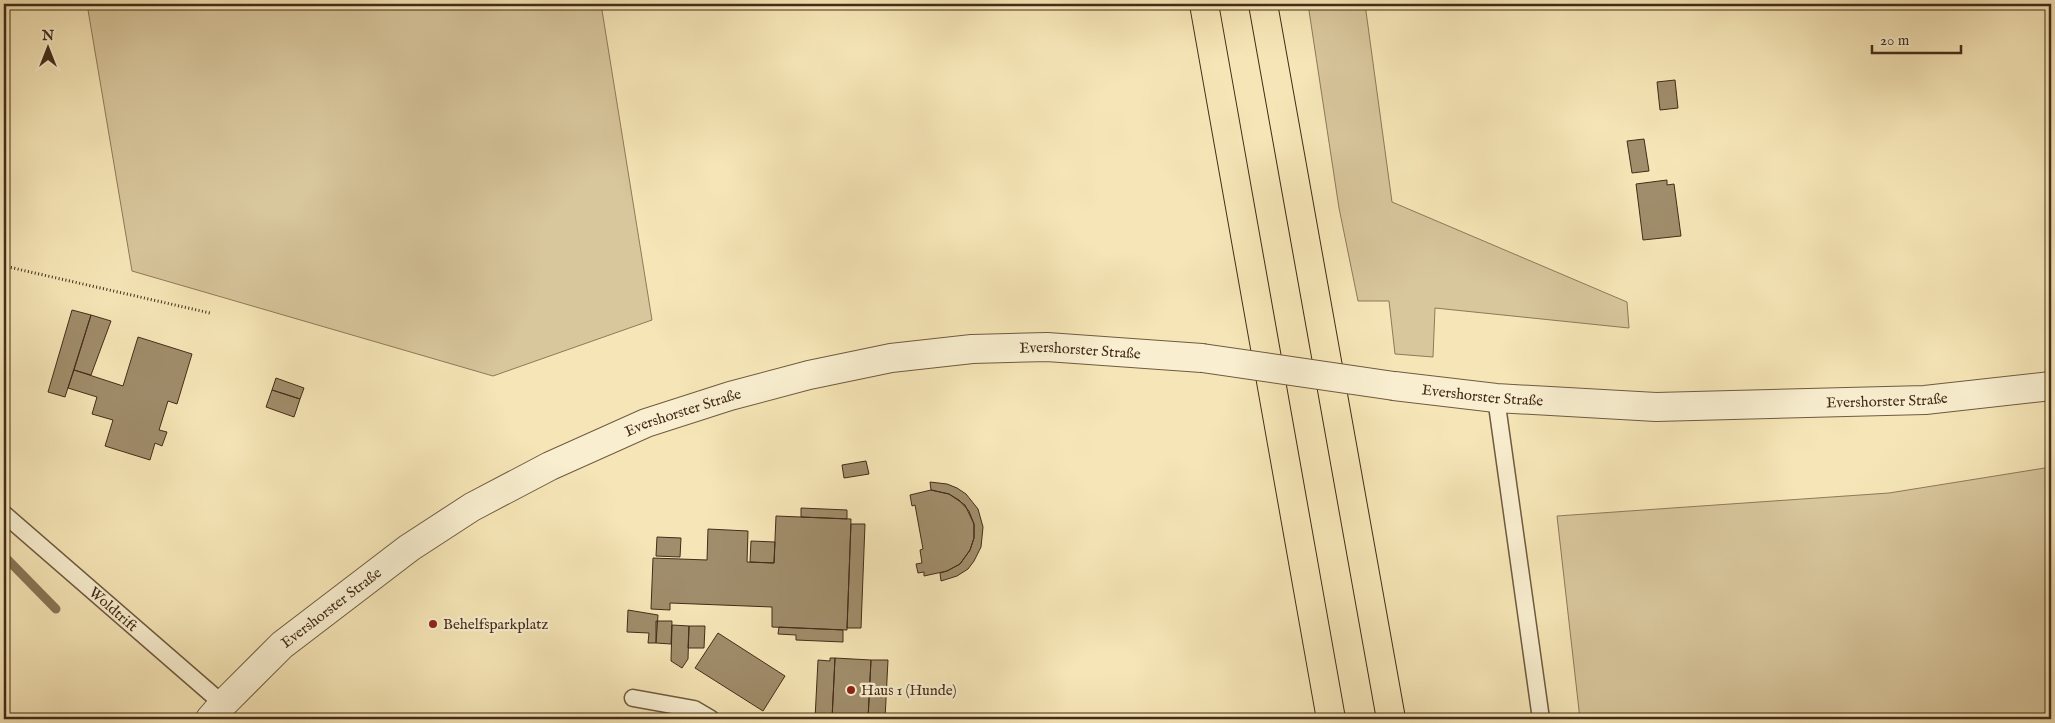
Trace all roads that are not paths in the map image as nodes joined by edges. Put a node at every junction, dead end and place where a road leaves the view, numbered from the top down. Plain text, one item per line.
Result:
1 (1204, 4) edge
2 (1264, 4) edge
3 (2051, 386) edge
4 (1496, 398) junction
5 (4, 514) edge
6 (633, 698) dead end
7 (216, 712) edge
8 (710, 719) edge
9 (1332, 719) edge
10 (1391, 719) edge
11 (1541, 719) edge

1 - 9 highway
2 - 10 highway
3 - 4 street, Evershorster Straße
4 - 7 street, Evershorster Straße, bridge
4 - 11 lane
5 - 7 lane, Woldtrift
6 - 8 lane

